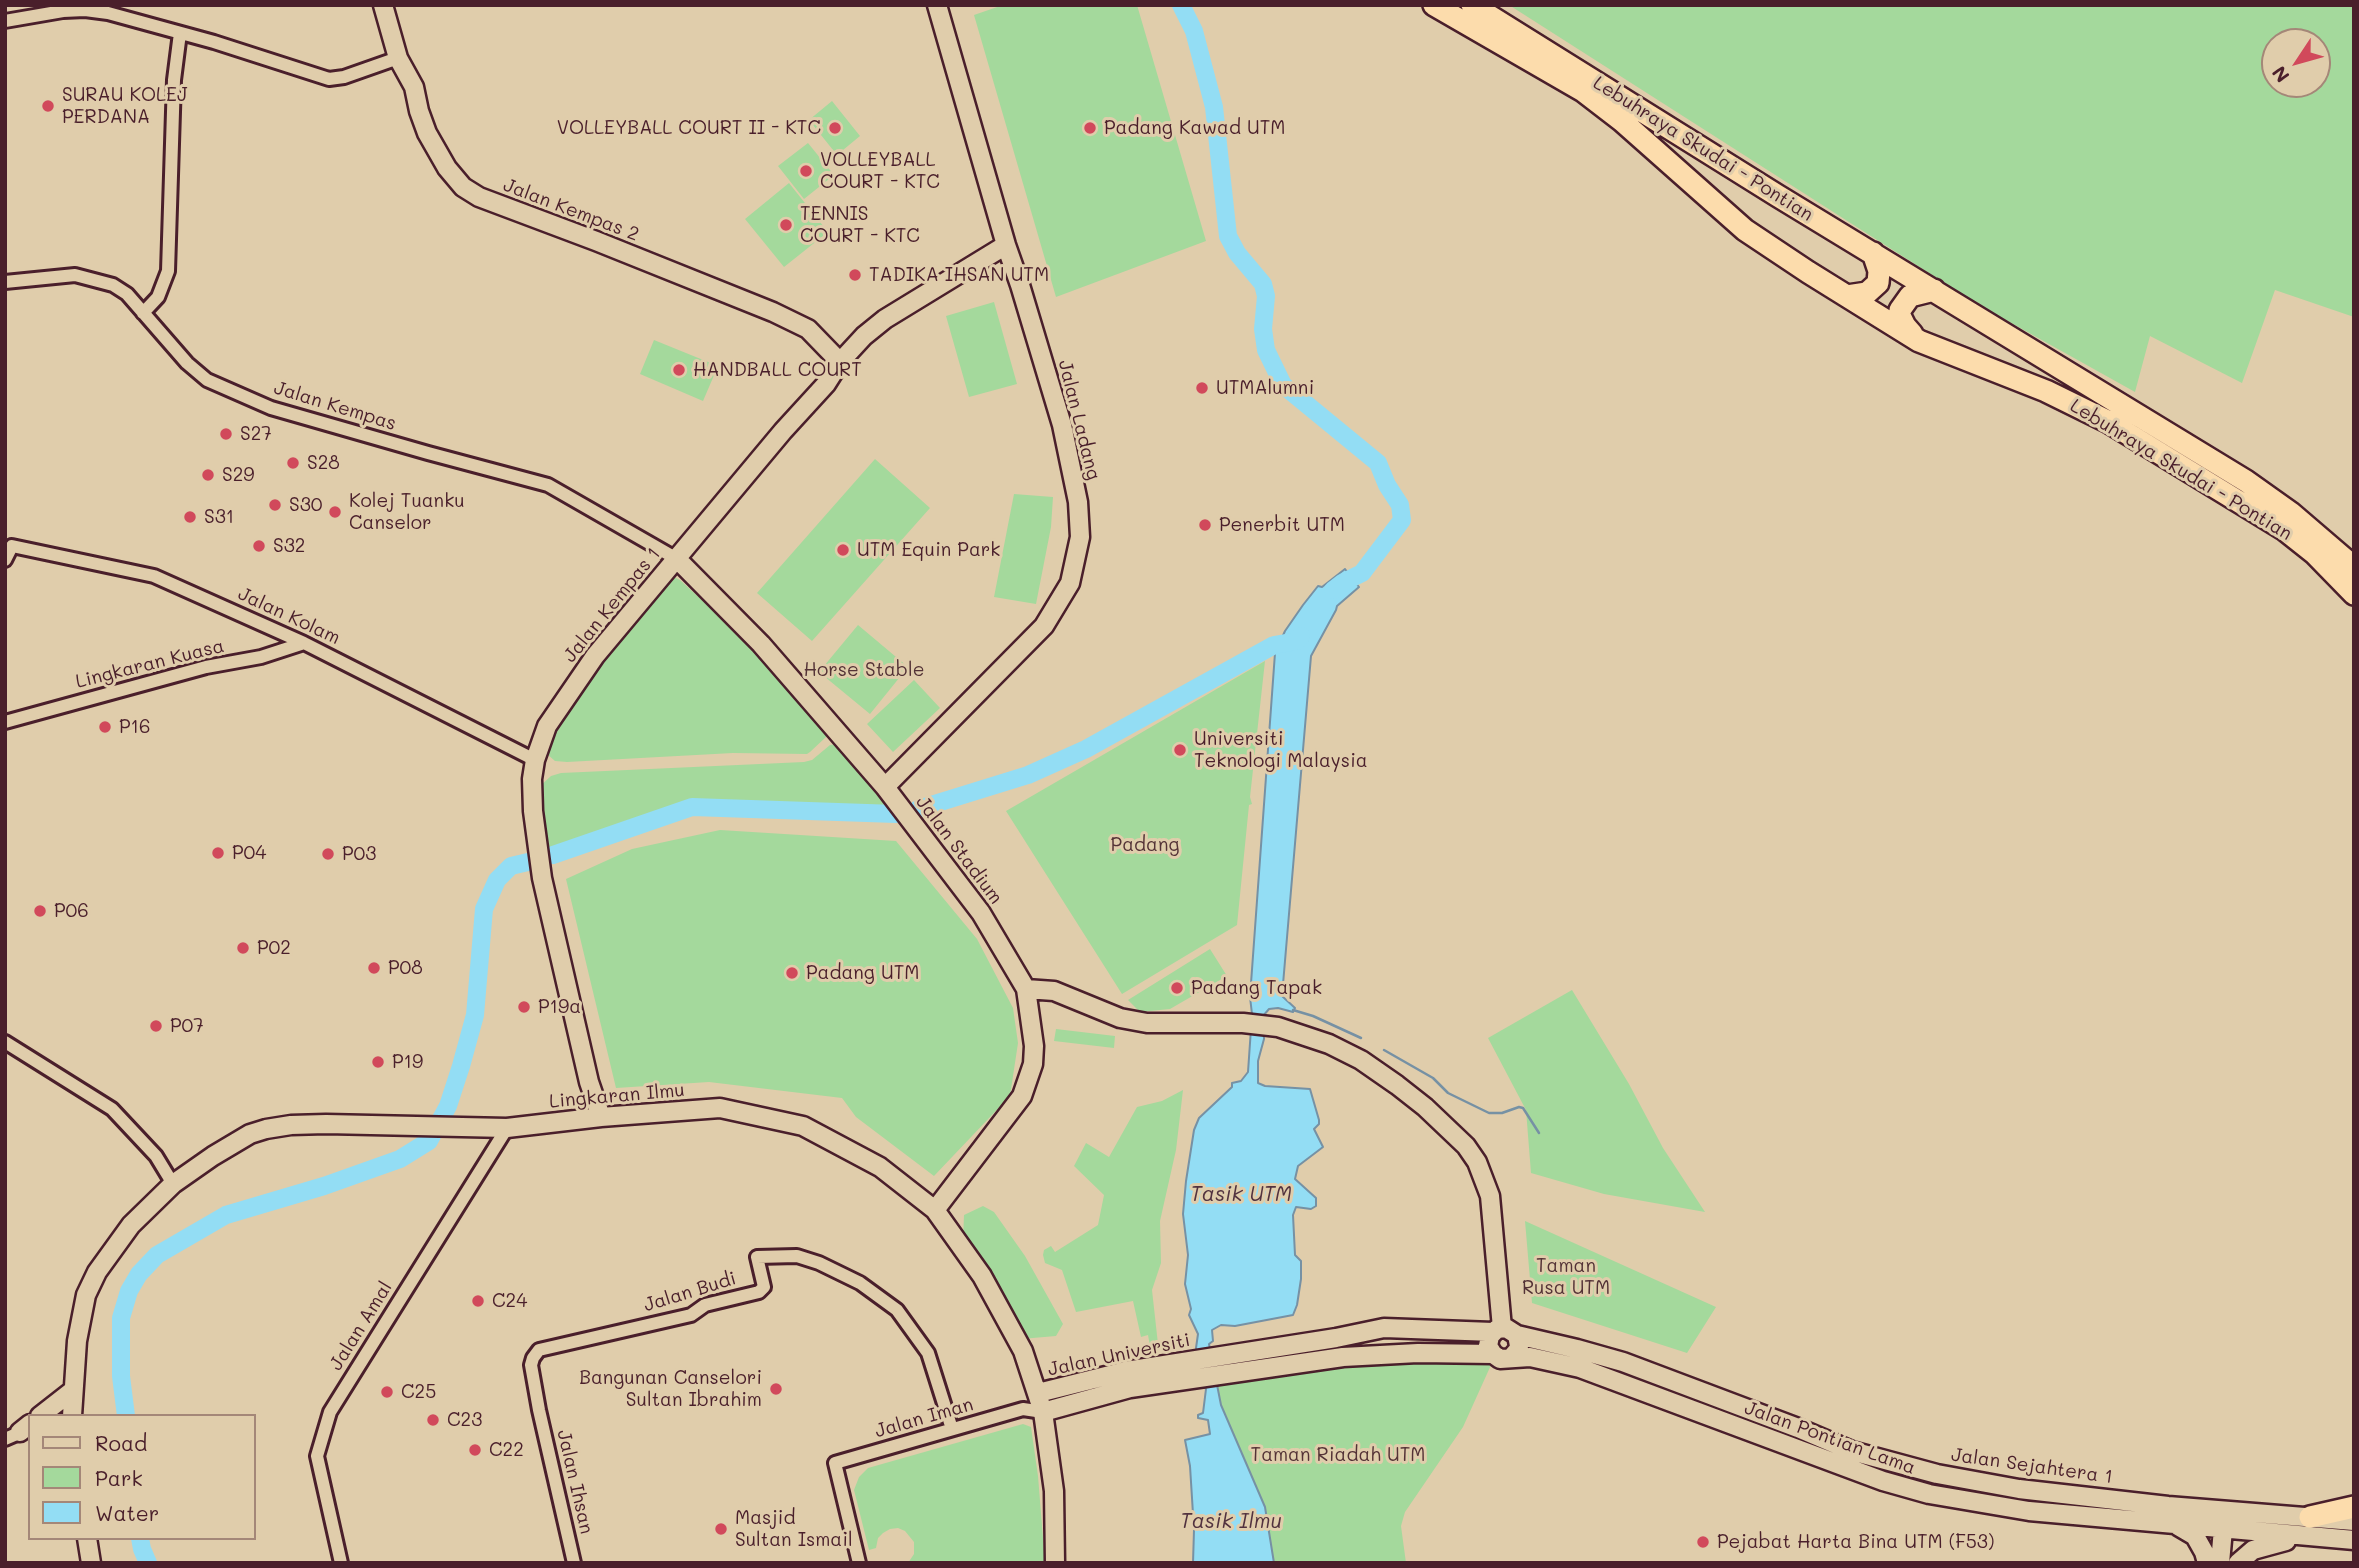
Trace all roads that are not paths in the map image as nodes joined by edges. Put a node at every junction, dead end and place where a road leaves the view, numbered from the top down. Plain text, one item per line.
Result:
1 (383, 5) edge
2 (937, 5) edge
3 (1434, 5) edge
4 (1472, 5) edge
5 (9, 15) edge
6 (180, 33) junction
7 (398, 58) junction
8 (1006, 245) junction
9 (1873, 253) junction
10 (5, 282) edge
11 (1934, 290) junction
12 (1847, 296) junction
13 (143, 313) junction
14 (1919, 341) junction
15 (840, 362) junction
16 (677, 559) junction
17 (5, 560) edge
18 (2354, 567) edge
19 (2354, 594) edge
20 (304, 643) junction
21 (5, 722) edge
22 (535, 760) junction
23 (885, 787) junction
24 (1022, 982) junction
25 (7, 1045) edge
26 (601, 1117) junction
27 (507, 1128) junction
28 (173, 1184) junction
29 (935, 1209) junction
30 (1504, 1332) junction
31 (1502, 1356) junction
32 (1218, 1365) junction
33 (72, 1391) junction
34 (1041, 1404) junction
35 (1023, 1409) joint
36 (539, 1410) joint
37 (43, 1414) edge
38 (71, 1414) edge
39 (1798, 1428) junction
40 (951, 1429) junction
41 (1790, 1447) junction
42 (1848, 1459) junction
43 (2168, 1506) junction
44 (2354, 1507) edge
45 (2274, 1513) junction
46 (2354, 1521) edge
47 (2175, 1524) junction
48 (2312, 1527) junction
49 (2223, 1529) junction
50 (87, 1540) edge
51 (2354, 1540) edge
52 (91, 1563) edge
53 (341, 1563) edge
54 (574, 1563) edge
55 (859, 1563) edge
56 (1055, 1563) edge
57 (2207, 1563) edge
58 (2220, 1563) edge
59 (2238, 1563) edge

1 - 7 street, Jalan Kempas 2
2 - 8 street, Jalan Ladang
3 - 12 highway, Lebuhraya Skudai - Pontian
4 - 9 highway, Lebuhraya Skudai - Pontian
5 - 6 street
6 - 7 street
6 - 13 street
7 - 15 street, Jalan Kempas 2
8 - 15 street, Jalan Kempas 1
8 - 23 street, Jalan Ladang
9 - 11 highway, Lebuhraya Skudai - Pontian
9 - 12 highway
10 - 13 street, Jalan Kempas
11 - 14 highway
11 - 18 highway, Lebuhraya Skudai - Pontian
12 - 14 highway, Lebuhraya Skudai - Pontian
13 - 16 street, Jalan Kempas
14 - 19 highway, Lebuhraya Skudai - Pontian
15 - 16 street, Jalan Kempas 1
16 - 22 street, Jalan Kempas 1
16 - 23 street, Jalan Stadium
17 - 20 street, Jalan Kolam
20 - 21 street, Lingkaran Kuasa
20 - 22 street, Jalan Kolam
22 - 26 street, Jalan Kempas 1
23 - 24 street, Jalan Stadium
24 - 29 street, Jalan Stadium
24 - 30 street
25 - 28 street
26 - 27 street, Lingkaran Ilmu
26 - 29 street, Lingkaran Ilmu
27 - 28 street, Lingkaran Ilmu
27 - 53 street, Jalan Amal
28 - 33 street, Lingkaran Ilmu
29 - 34 street, Lingkaran Ilmu
30 - 31 street
30 - 31 street
30 - 32 street, Jalan Universiti
30 - 39 street, Jalan Sejahtera 1
31 - 32 street, Jalan Universiti
31 - 41 street, Jalan Pontian Lama
32 - 34 street, Jalan Universiti
33 - 37 street
33 - 38 street, Lingkaran Ilmu
34 - 35 street, Jalan Universiti
34 - 56 street, Lingkaran Ilmu
35 - 40 street, Jalan Iman
36 - 40 street, Jalan Budi
36 - 54 street, Jalan Ihsan
39 - 41 street
39 - 42 street, Jalan Sejahtera 1
40 - 55 street, Jalan Iman
41 - 42 street, Jalan Pontian Lama
42 - 43 street, Jalan Sejahtera 1
42 - 47 street, Jalan Pontian Lama
43 - 45 street, Jalan Sejahtera 1
43 - 49 street
44 - 48 highway
45 - 48 street, Jalan Sejahtera 1
45 - 49 street
46 - 48 street, Jalan Sejahtera 1
47 - 49 street, Jalan Pontian Lama
47 - 57 street
48 - 49 street, Jalan Pontian Lama
48 - 51 street, Jalan Pontian Lama
48 - 59 street
49 - 58 street
50 - 52 street

